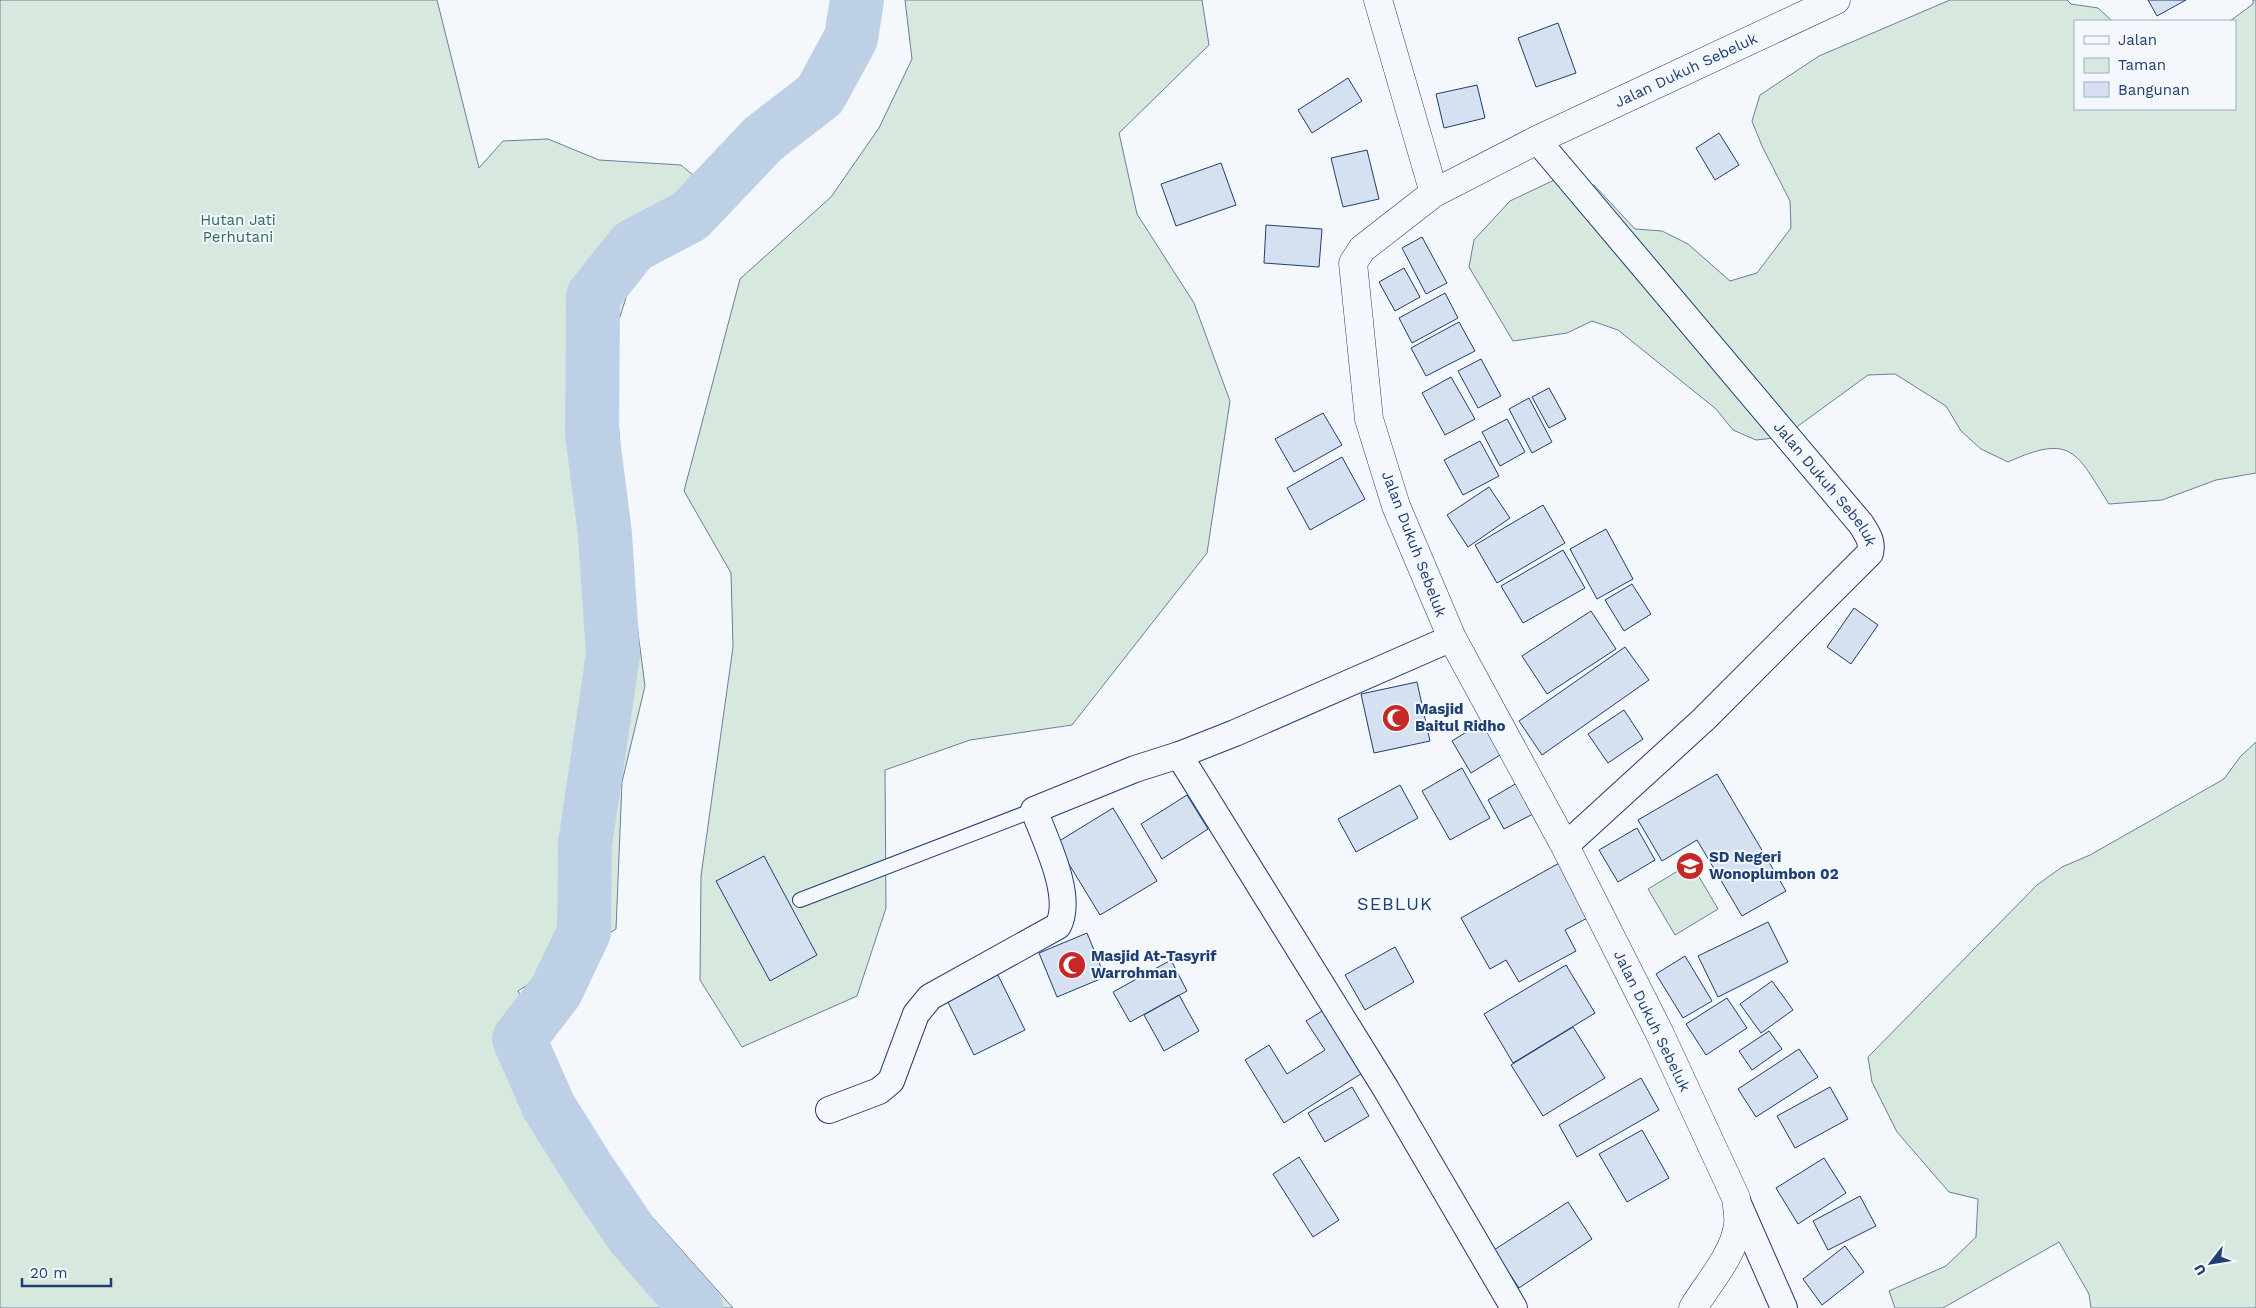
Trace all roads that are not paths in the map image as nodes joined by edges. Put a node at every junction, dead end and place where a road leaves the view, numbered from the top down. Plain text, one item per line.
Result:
1 (1378, 0) edge
2 (1836, 0) edge
3 (1537, 140) junction
4 (1434, 193) junction
5 (1452, 638) junction
6 (1179, 755) junction
7 (1034, 810) junction
8 (1565, 846) junction
9 (800, 900) dead end
10 (829, 1110) dead end
11 (1736, 1198) junction
12 (1514, 1308) edge
13 (1692, 1308) edge
14 (1784, 1308) edge

1 - 4 street
2 - 3 street, Jalan Dukuh Sebeluk
3 - 4 street, Jalan Dukuh Sebeluk
3 - 8 street, Jalan Dukuh Sebeluk
4 - 5 street, Jalan Dukuh Sebeluk
5 - 6 street
5 - 8 street, Jalan Dukuh Sebeluk
6 - 7 street
6 - 12 street
7 - 9 lane
7 - 10 street
8 - 11 street, Jalan Dukuh Sebeluk
11 - 13 street
11 - 14 street

